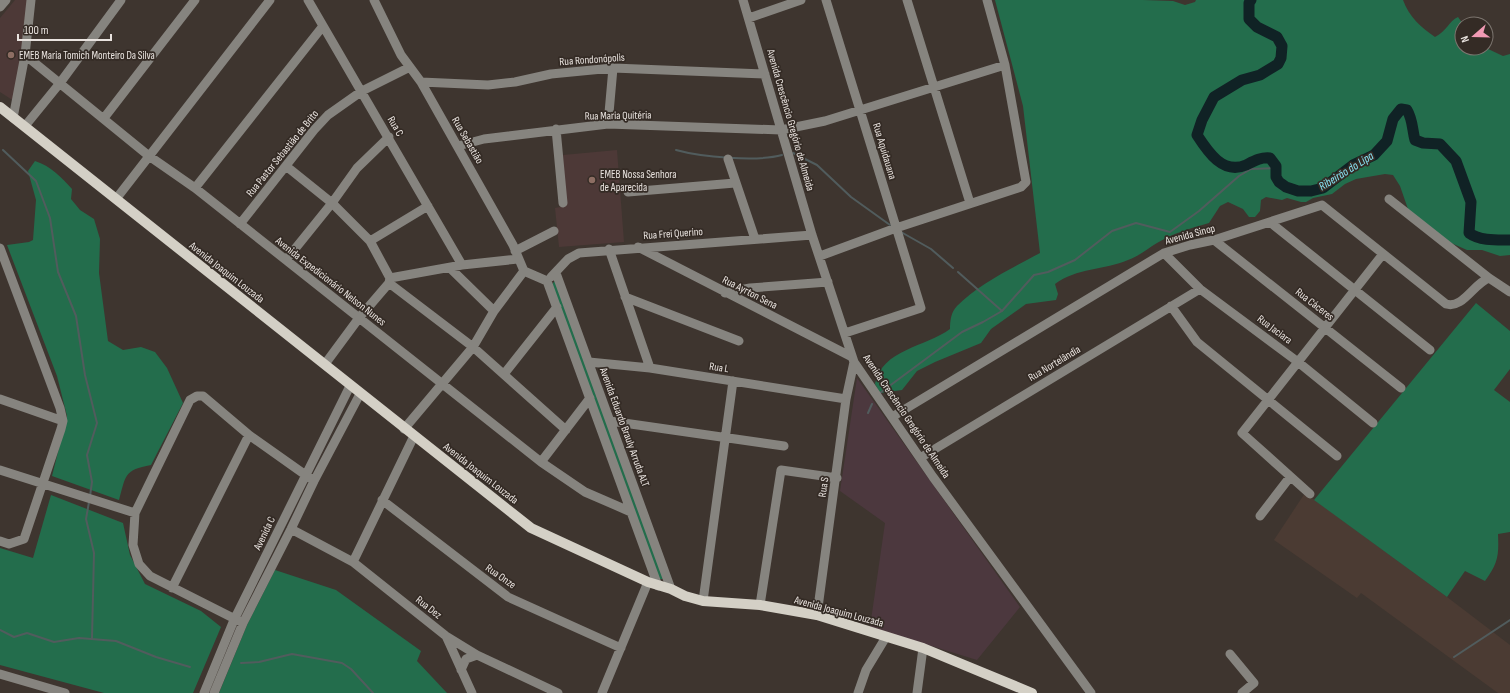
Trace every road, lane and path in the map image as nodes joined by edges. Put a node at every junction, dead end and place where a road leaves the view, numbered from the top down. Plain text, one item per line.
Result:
1 (6, 0) edge
2 (31, 0) edge
3 (121, 0) edge
4 (195, 0) edge
5 (270, 0) edge
6 (308, 0) edge
7 (374, 0) edge
8 (743, 0) edge
9 (801, 0) edge
10 (826, 0) edge
11 (907, 0) edge
12 (987, 0) edge
13 (0, 7) edge
14 (749, 18) junction
15 (323, 26) junction
16 (25, 55) junction
17 (1005, 65) junction
18 (410, 67) junction
19 (613, 68) junction
20 (765, 74) junction
21 (421, 82) junction
22 (60, 83) junction
23 (934, 87) junction
24 (362, 91) junction
25 (0, 107) edge
26 (860, 111) junction
27 (13, 118) junction
28 (104, 118) junction
29 (608, 124) junction
30 (25, 126) junction
31 (556, 129) junction
32 (780, 130) junction
33 (389, 137) junction
34 (458, 146) junction
35 (149, 156) junction
36 (728, 159) dead end
37 (286, 166) junction
38 (735, 183) junction
39 (195, 188) junction
40 (628, 192) dead end
41 (116, 199) junction
42 (1389, 199) dead end
43 (332, 202) junction
44 (563, 203) dead end
45 (970, 203) junction
46 (428, 206) junction
47 (1270, 223) junction
48 (240, 224) junction
49 (896, 228) junction
50 (554, 231) dead end
51 (812, 235) junction
52 (755, 239) junction
53 (1214, 240) junction
54 (370, 241) junction
55 (638, 247) junction
56 (0, 248) edge
57 (609, 249) junction
58 (1164, 253) junction
59 (1383, 254) junction
60 (516, 255) junction
61 (820, 256) junction
62 (286, 260) junction
63 (462, 265) junction
64 (450, 268) junction
65 (524, 271) junction
66 (556, 274) junction
67 (1489, 278) junction
68 (390, 280) junction
69 (547, 281) junction
70 (828, 282) junction
71 (1200, 289) junction
72 (1355, 290) junction
73 (1510, 292) edge
74 (725, 293) junction
75 (625, 296) junction
76 (1171, 306) junction
77 (557, 307) junction
78 (494, 311) junction
79 (359, 318) junction
80 (1326, 328) junction
81 (845, 333) junction
82 (739, 341) dead end
83 (473, 347) junction
84 (1430, 350) dead end
85 (853, 360) junction
86 (589, 362) junction
87 (1298, 362) junction
88 (325, 364) junction
89 (650, 368) junction
90 (504, 374) junction
91 (733, 381) junction
92 (440, 384) junction
93 (350, 386) junction
94 (1401, 388) dead end
95 (360, 394) junction
96 (590, 398) junction
97 (0, 399) edge
98 (846, 399) junction
99 (1268, 399) junction
100 (892, 417) junction
101 (63, 420) junction
102 (610, 421) junction
103 (1373, 423) dead end
104 (404, 428) junction
105 (566, 430) junction
106 (249, 435) junction
107 (414, 436) junction
108 (726, 437) junction
109 (784, 446) dead end
110 (1337, 456) dead end
111 (920, 458) junction
112 (541, 462) junction
113 (0, 470) edge
114 (1290, 477) junction
115 (310, 478) junction
116 (837, 478) junction
117 (44, 484) junction
118 (1310, 494) dead end
119 (382, 500) junction
120 (631, 512) junction
121 (135, 513) junction
122 (1260, 516) dead end
123 (291, 530) junction
124 (0, 541) edge
125 (353, 562) junction
126 (648, 582) junction
127 (658, 586) junction
128 (172, 588) junction
129 (671, 589) junction
130 (703, 601) junction
131 (760, 605) junction
132 (817, 615) junction
133 (234, 620) junction
134 (243, 623) junction
135 (446, 636) junction
136 (886, 637) junction
137 (621, 648) junction
138 (923, 648) junction
139 (1230, 654) dead end
140 (476, 655) junction
141 (461, 670) junction
142 (0, 674) edge
143 (65, 693) edge
144 (204, 693) edge
145 (214, 693) edge
146 (472, 693) edge
147 (558, 693) edge
148 (602, 693) edge
149 (858, 693) edge
150 (916, 693) edge
151 (1032, 693) edge
152 (1091, 693) edge
153 (1242, 693) edge

1 - 13 street
2 - 16 street
3 - 22 street
4 - 28 street
5 - 35 street
6 - 15 street, Rua C
7 - 18 street, Rua Sebastião
8 - 14 street, Avenida Crescêncio Gregório de Almeida
9 - 14 street
10 - 26 street, Rua Aquidauana
11 - 23 street
12 - 17 street
14 - 20 street, Avenida Crescêncio Gregório de Almeida
15 - 24 street, Rua C
15 - 39 street
16 - 22 street, Avenida Expedicionário Nelson Nunes
16 - 27 street
17 - 23 street, Rua Maria Quitéria
17 - 45 street
18 - 21 street, Rua Sebastião
18 - 24 street, Rua Pastor Sebastião de Brito
19 - 20 street, Rua Rondonópolis
19 - 21 street, Rua Rondonópolis
19 - 29 street
20 - 32 street, Avenida Crescêncio Gregório de Almeida
21 - 34 street, Rua Sebastião
22 - 28 street, Avenida Expedicionário Nelson Nunes
22 - 30 street
23 - 26 street, Rua Maria Quitéria
23 - 45 street
24 - 33 street, Rua C
24 - 37 street, Rua Pastor Sebastião de Brito
25 - 27 main road, Avenida Joaquim Louzada
26 - 32 street, Rua Maria Quitéria
26 - 49 street, Rua Aquidauana
27 - 30 main road, Avenida Joaquim Louzada
28 - 35 street, Avenida Expedicionário Nelson Nunes
29 - 31 street, Rua Maria Quitéria
29 - 32 street, Rua Maria Quitéria
30 - 41 main road, Avenida Joaquim Louzada
31 - 34 street, Rua Maria Quitéria
31 - 44 street
32 - 51 street, Avenida Crescêncio Gregório de Almeida
33 - 43 street
33 - 46 street, Rua C
34 - 60 street, Rua Sebastião
35 - 39 street, Avenida Expedicionário Nelson Nunes
35 - 41 street
36 - 38 street
37 - 43 street
37 - 48 street, Rua Pastor Sebastião de Brito
38 - 40 street
38 - 52 street
39 - 48 street, Avenida Expedicionário Nelson Nunes
41 - 88 main road, Avenida Joaquim Louzada
42 - 67 street
43 - 54 street
43 - 62 street
45 - 49 street
46 - 54 street
46 - 63 street, Rua C
47 - 53 street, Avenida Sinop
47 - 59 street, Avenida Sinop
47 - 72 street
48 - 62 street, Avenida Expedicionário Nelson Nunes
49 - 61 street
49 - 81 street, Rua Aquidauana
50 - 60 street
51 - 52 street, Rua Frei Querino
51 - 61 street, Avenida Crescêncio Gregório de Almeida
52 - 55 street, Rua Frei Querino
53 - 58 street, Avenida Sinop
53 - 80 street, Rua Cáceres
54 - 68 street
55 - 57 street, Rua Frei Querino
55 - 74 street, Rua Ayrton Sena
56 - 101 street
57 - 66 street, Rua Frei Querino
57 - 75 street
58 - 71 street, Rua Jaciara
58 - 100 street, Avenida Sinop
59 - 67 street, Avenida Sinop
59 - 72 street
60 - 63 street
60 - 65 street, Rua Sebastião
61 - 70 street, Avenida Crescêncio Gregório de Almeida
62 - 79 street, Avenida Expedicionário Nelson Nunes
63 - 64 street
64 - 68 street
64 - 78 street
65 - 69 street
65 - 78 street
66 - 69 street, Rua Frei Querino
66 - 86 street, Avenida Eduardo Brauly Arruda ALT
67 - 73 street
68 - 79 street
68 - 83 street
69 - 77 street, Avenida Eduardo Brauly Arruda ALT
70 - 74 street
70 - 81 street, Avenida Crescêncio Gregório de Almeida
71 - 76 street, Rua Nortelândia
71 - 87 street, Rua Jaciara
72 - 80 street
72 - 84 street
74 - 85 street, Rua Ayrton Sena
75 - 82 street
75 - 89 street
76 - 99 street
76 - 111 street, Rua Nortelândia
77 - 90 street
77 - 96 street, Avenida Eduardo Brauly Arruda ALT
78 - 83 street
79 - 88 street
79 - 92 street, Avenida Expedicionário Nelson Nunes
80 - 87 street
80 - 94 street, Rua Cáceres
81 - 85 street, Avenida Crescêncio Gregório de Almeida
83 - 90 street
83 - 92 street
85 - 98 street, Rua S
85 - 100 street, Avenida Crescêncio Gregório de Almeida
86 - 89 street, Rua L
86 - 102 street, Avenida Eduardo Brauly Arruda ALT
87 - 99 street
87 - 103 street, Rua Jaciara
88 - 93 main road, Avenida Joaquim Louzada
89 - 91 street, Rua L
90 - 105 street
91 - 98 street, Rua L
91 - 108 street
92 - 104 street
92 - 112 street, Avenida Expedicionário Nelson Nunes
93 - 95 main road, Avenida Joaquim Louzada
93 - 115 street, Avenida C
95 - 104 main road, Avenida Joaquim Louzada
95 - 115 street, Avenida C
96 - 105 street
96 - 120 street, Avenida Eduardo Brauly Arruda ALT
97 - 101 street
98 - 116 street, Rua S
99 - 110 street
99 - 114 street
100 - 111 street, Avenida Crescêncio Gregório de Almeida
101 - 117 street
102 - 108 street
102 - 129 street, Avenida Eduardo Brauly Arruda ALT
104 - 107 main road, Avenida Joaquim Louzada
105 - 112 street
106 - 115 street
106 - 121 street
106 - 128 street
107 - 119 street
107 - 126 main road, Avenida Joaquim Louzada
108 - 109 street
108 - 130 street
111 - 152 street, Avenida Crescêncio Gregório de Almeida
112 - 120 street, Avenida Expedicionário Nelson Nunes
113 - 117 street
114 - 118 street
114 - 122 street
115 - 123 street, Avenida C
115 - 133 street, Avenida C
116 - 131 street
116 - 132 street, Rua S
117 - 121 street
117 - 124 street
119 - 125 street
119 - 137 street, Rua Onze
120 - 127 street, Avenida Eduardo Brauly Arruda ALT
121 - 128 street
123 - 125 street, Rua Dez
123 - 134 street, Avenida C
125 - 135 street, Rua Dez
126 - 127 main road, Avenida Joaquim Louzada
126 - 137 street
127 - 129 main road, Avenida Joaquim Louzada
128 - 133 street
129 - 130 main road, Avenida Joaquim Louzada
130 - 131 main road, Avenida Joaquim Louzada
131 - 132 main road, Avenida Joaquim Louzada
132 - 136 main road, Avenida Joaquim Louzada
133 - 134 street
133 - 144 street, Avenida C
134 - 145 street, Avenida C
135 - 140 street, Rua Dez
135 - 141 street
136 - 138 main road, Avenida Joaquim Louzada
136 - 149 street
137 - 148 street
138 - 150 street
138 - 151 main road, Avenida Joaquim Louzada
139 - 153 street
140 - 141 street
140 - 147 street, Rua Dez
141 - 146 street
142 - 143 street

